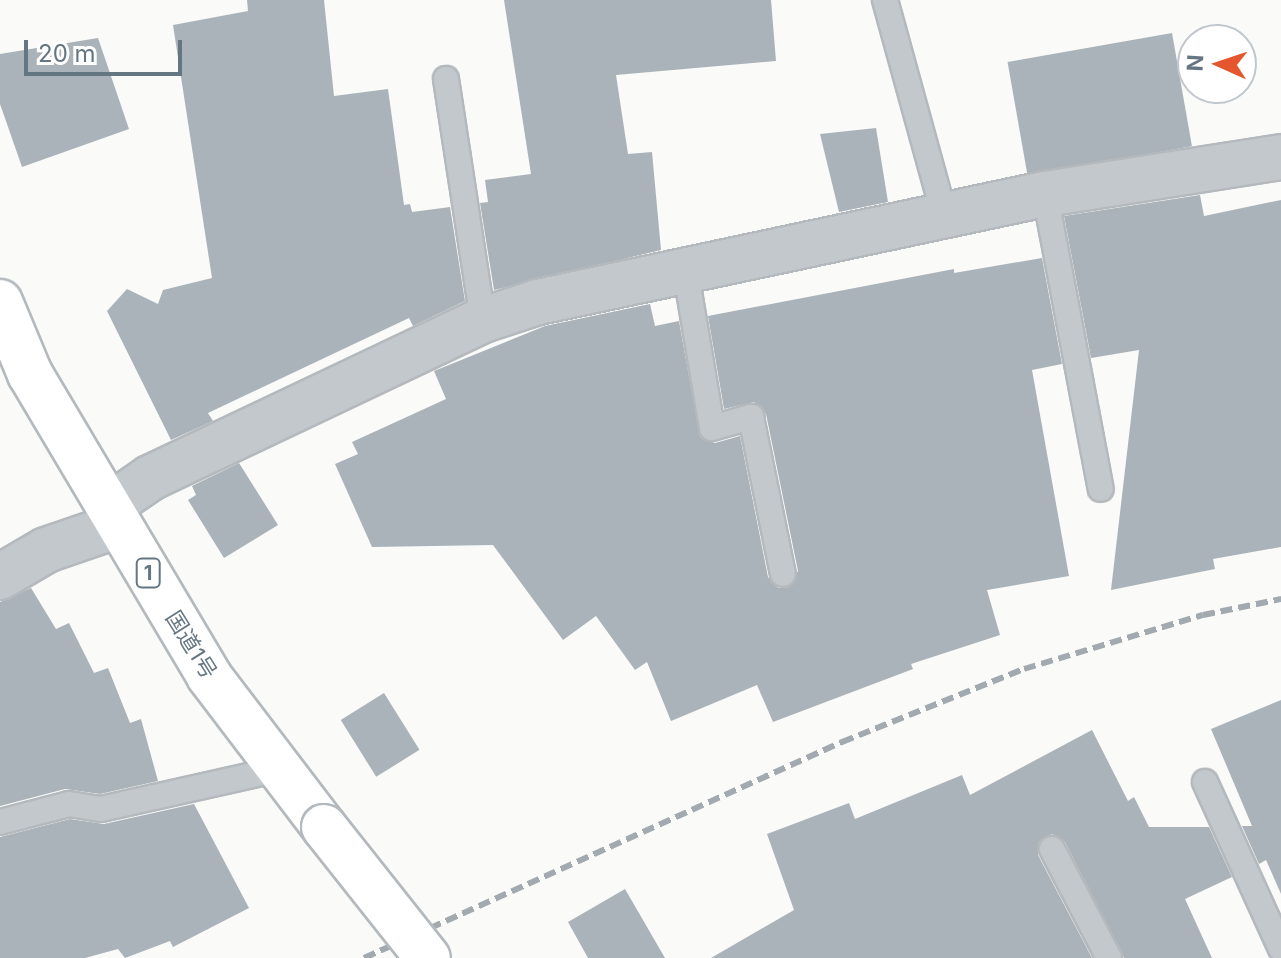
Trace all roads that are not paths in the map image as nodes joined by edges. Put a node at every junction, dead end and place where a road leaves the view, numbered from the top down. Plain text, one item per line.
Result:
1 (885, 0) edge
2 (446, 79) dead end
3 (1281, 157) edge
4 (1045, 194) junction
5 (944, 214) junction
6 (685, 268) junction
7 (0, 302) edge
8 (483, 320) junction
9 (1101, 489) dead end
10 (114, 516) junction
11 (783, 574) dead end
12 (0, 577) edge
13 (280, 769) junction
14 (1205, 782) dead end
15 (0, 822) edge
16 (1052, 849) dead end
17 (1281, 949) edge
18 (428, 958) edge
19 (1109, 958) edge

1 - 5 lane
2 - 8 lane
3 - 4 street
4 - 5 street
4 - 9 lane
5 - 6 street
6 - 8 street
6 - 11 lane
7 - 10 highway, 国道1号 / 1
8 - 10 street
10 - 12 street
10 - 13 highway, 国道1号 / 1
13 - 15 lane
13 - 18 highway, 国道1号 / 1, bridge
14 - 17 lane
16 - 19 lane

